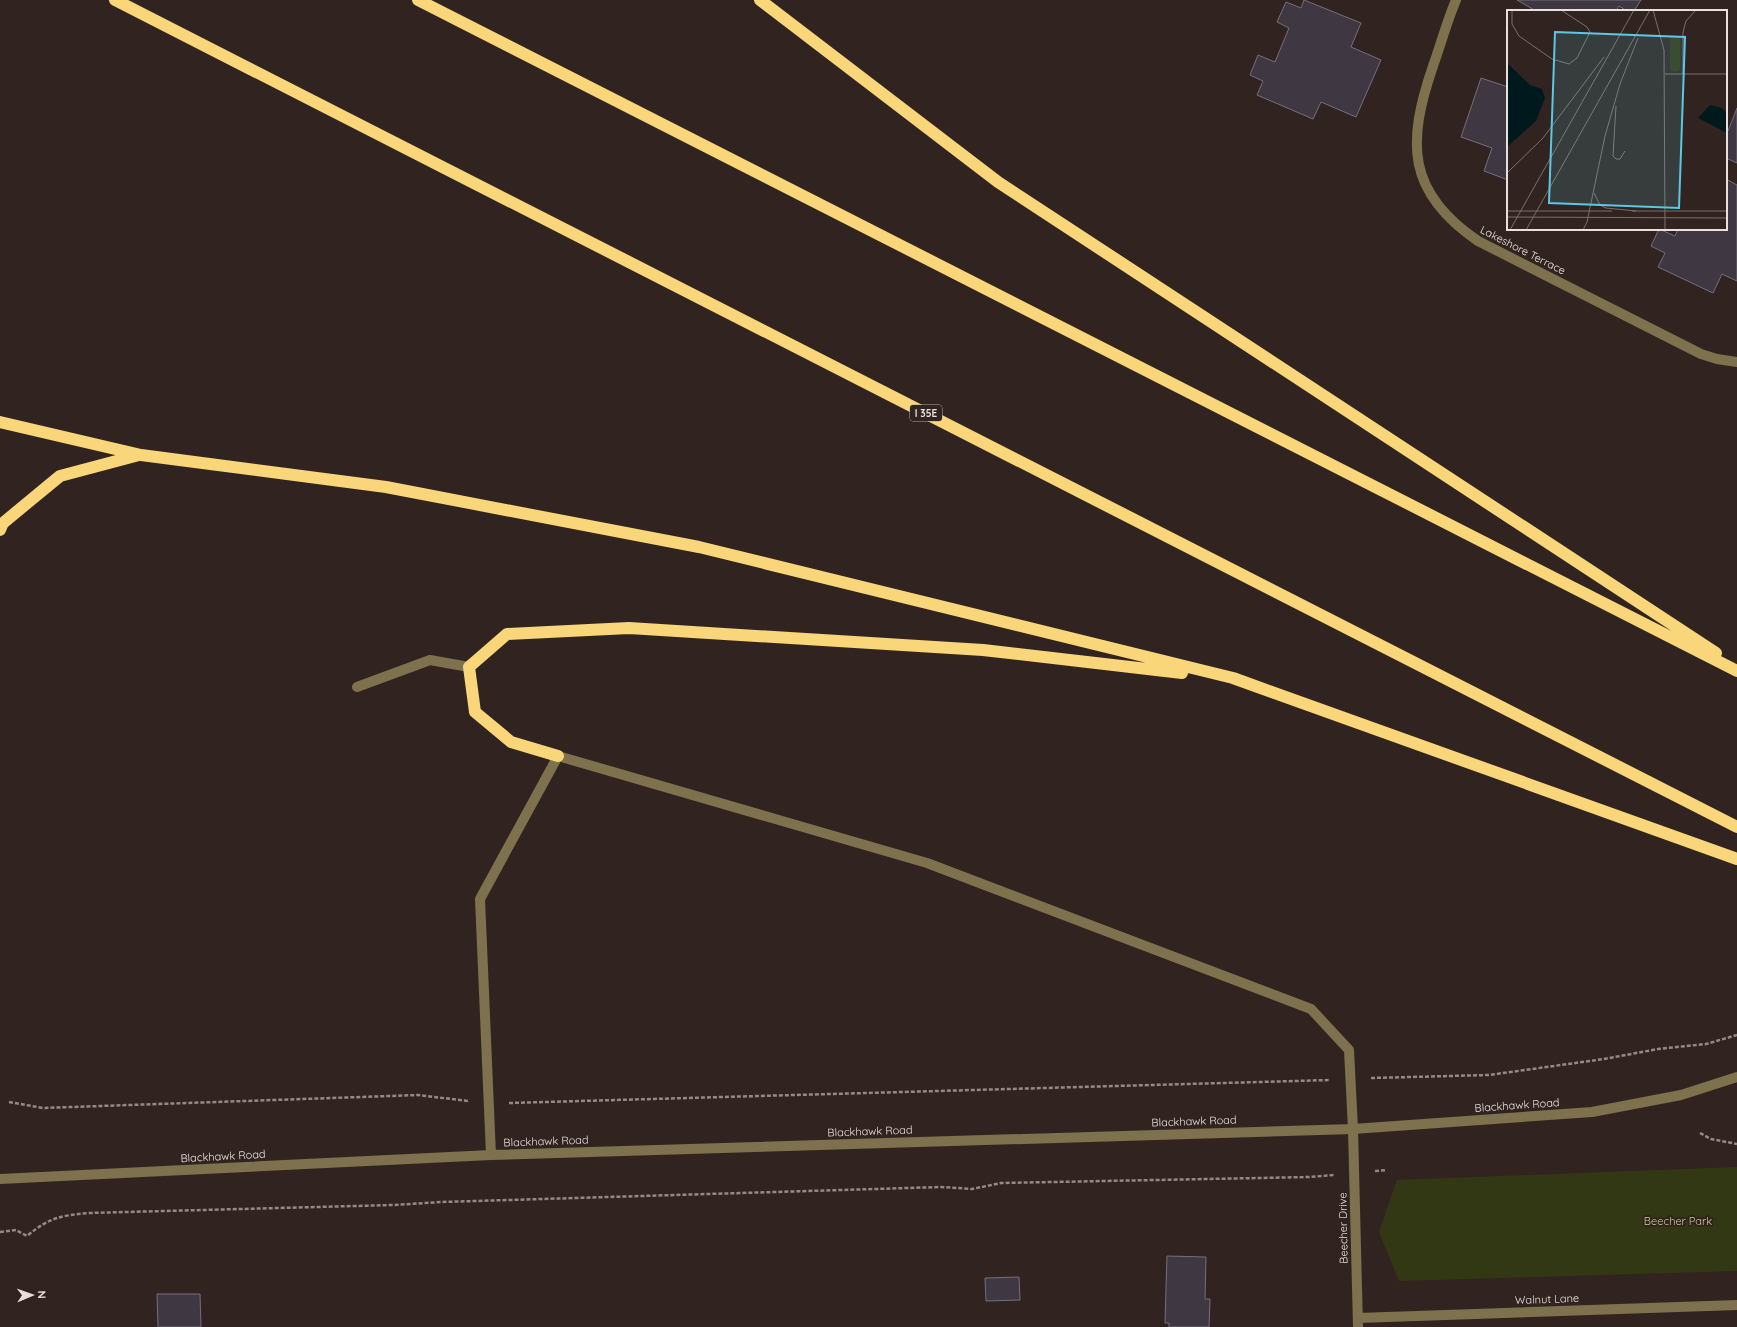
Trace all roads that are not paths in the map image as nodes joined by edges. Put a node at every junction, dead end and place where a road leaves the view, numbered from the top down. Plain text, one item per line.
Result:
1 (115, 0) edge
2 (418, 0) edge
3 (760, 0) edge
4 (1456, 0) edge
5 (1737, 362) edge
6 (0, 422) edge
7 (142, 455) junction
8 (0, 530) edge
9 (469, 666) junction
10 (1737, 667) edge
11 (1737, 671) edge
12 (1233, 678) junction
13 (357, 687) dead end
14 (558, 756) junction
15 (1737, 827) edge
16 (1737, 859) edge
17 (1737, 1077) edge
18 (1353, 1129) junction
19 (491, 1155) junction
20 (0, 1179) edge
21 (1737, 1305) edge
22 (1358, 1322) edge

1 - 15 highway, I 35E
2 - 11 highway
3 - 10 highway
4 - 5 street, Lakeshore Terrace
6 - 7 highway
7 - 8 highway
7 - 12 highway
9 - 12 highway
9 - 13 street
9 - 14 highway
12 - 16 highway
14 - 18 street, Beecher Drive
14 - 19 street
17 - 18 street, Blackhawk Road
18 - 19 street, Blackhawk Road
18 - 22 street, Beecher Drive
19 - 20 street, Blackhawk Road
21 - 22 street, Walnut Lane

